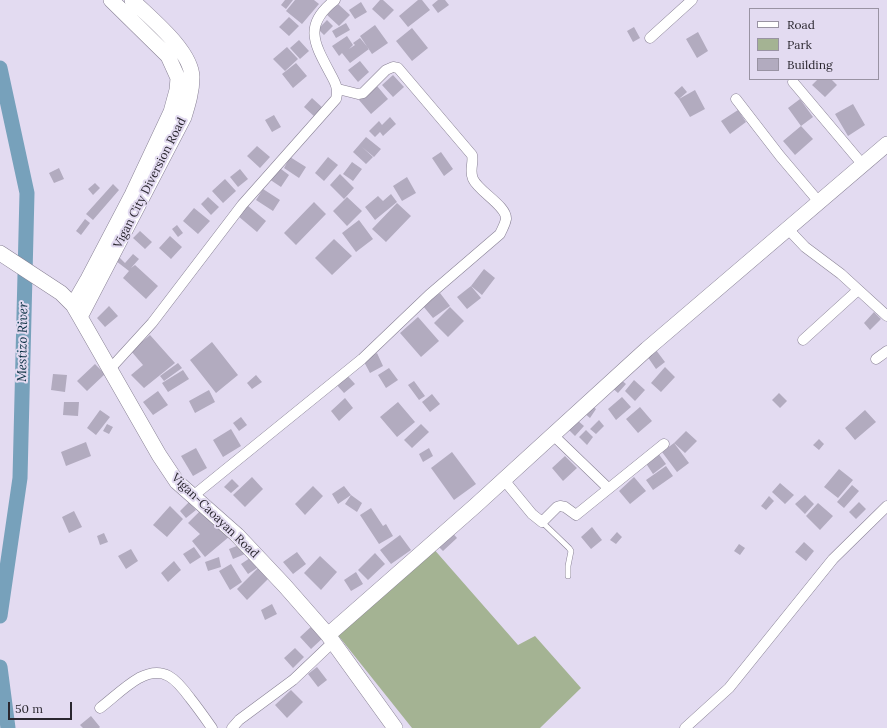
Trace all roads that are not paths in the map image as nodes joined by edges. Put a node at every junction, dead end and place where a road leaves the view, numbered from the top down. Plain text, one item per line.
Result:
1 (111, 0) edge
2 (132, 0) edge
3 (335, 0) edge
4 (692, 0) edge
5 (650, 38) dead end
6 (793, 82) dead end
7 (338, 89) junction
8 (736, 99) dead end
9 (887, 144) edge
10 (863, 165) junction
11 (820, 202) junction
12 (788, 229) junction
13 (2, 254) edge
14 (92, 284) junction
15 (858, 290) junction
16 (60, 291) junction
17 (887, 316) edge
18 (80, 317) junction
19 (803, 340) dead end
20 (887, 351) edge
21 (876, 359) dead end
22 (110, 369) junction
23 (553, 434) junction
24 (664, 444) dead end
25 (504, 480) junction
26 (608, 488) junction
27 (193, 496) junction
28 (887, 506) edge
29 (542, 522) junction
30 (568, 576) dead end
31 (331, 639) junction
32 (100, 708) dead end
33 (212, 728) edge
34 (232, 728) edge
35 (395, 728) edge
36 (686, 728) edge

1 - 14 main road, Vigan City Diversion Road
2 - 14 main road, Vigan City Diversion Road
3 - 7 street
4 - 5 street
6 - 10 street
7 - 22 street
7 - 27 street
8 - 11 street
9 - 10 main road
10 - 11 main road
11 - 12 main road
12 - 15 street
12 - 23 main road
13 - 16 main road, Vigan-Caoayan Road
14 - 16 main road
14 - 18 main road, Vigan City Diversion Road
14 - 18 main road, Vigan City Diversion Road
15 - 17 street
15 - 19 street
16 - 18 main road, Vigan-Caoayan Road
18 - 22 main road, Vigan-Caoayan Road
20 - 21 street
22 - 27 main road, Vigan-Caoayan Road
23 - 25 main road
23 - 26 street
24 - 26 street
25 - 29 street
25 - 31 main road
26 - 29 street
27 - 31 main road, Vigan-Caoayan Road
28 - 36 street
29 - 30 lane
31 - 34 street
31 - 35 main road, Vigan-Caoayan Road
32 - 33 street

